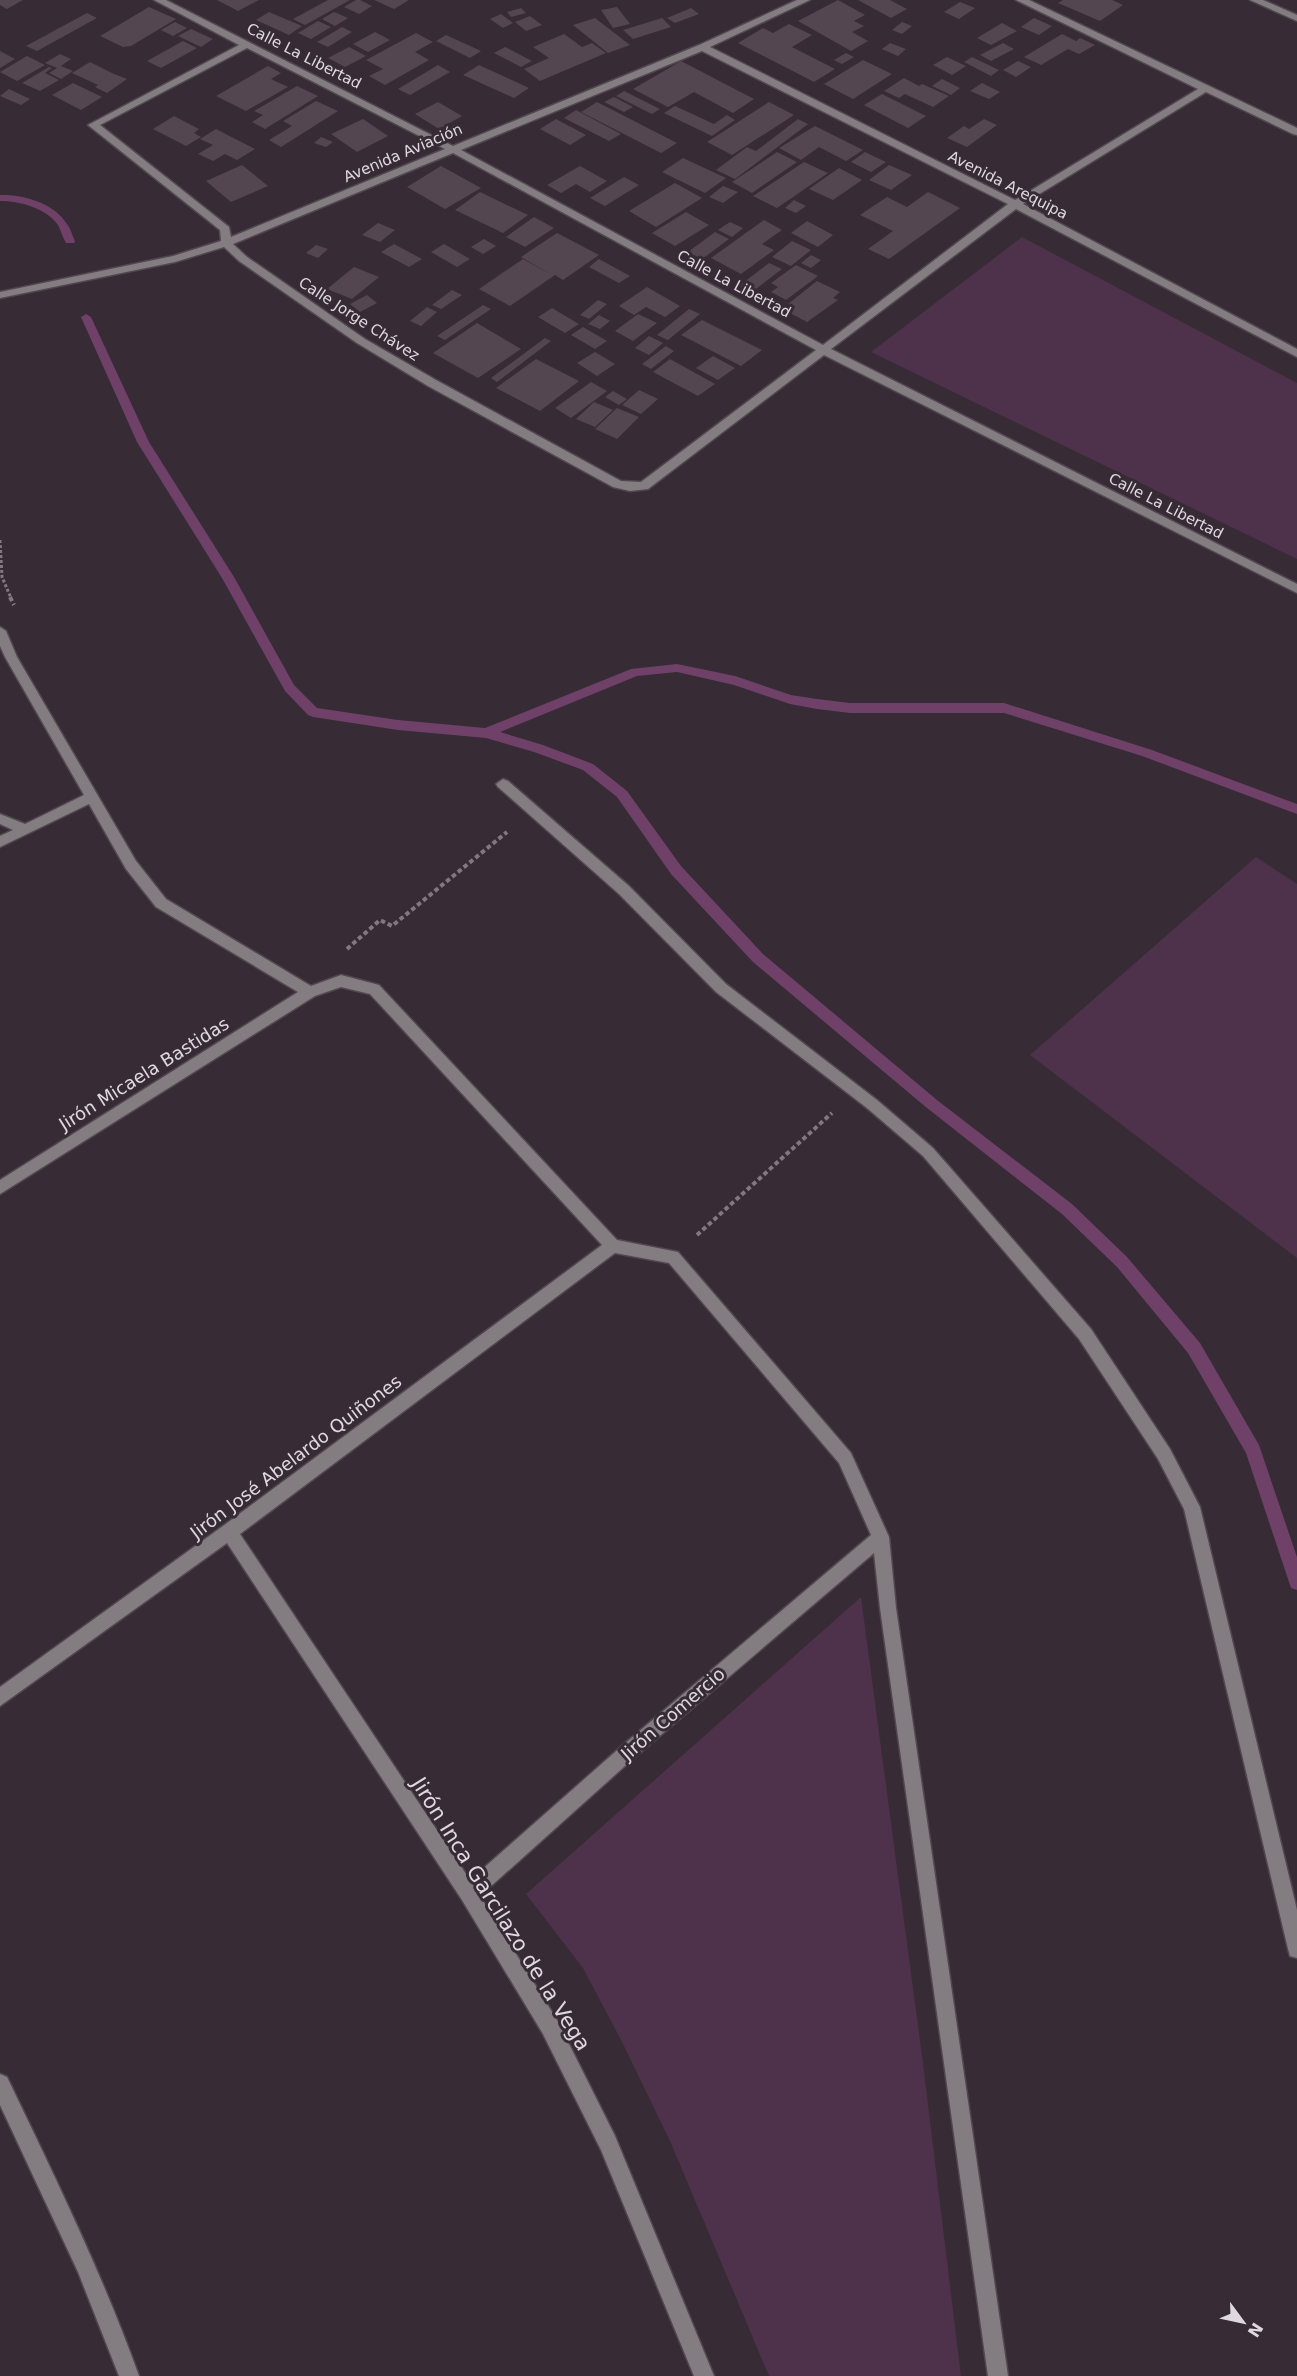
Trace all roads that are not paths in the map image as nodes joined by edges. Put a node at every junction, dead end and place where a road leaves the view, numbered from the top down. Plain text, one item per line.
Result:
1 (159, 0) edge
2 (805, 0) edge
3 (1022, 0) edge
4 (1255, 0) edge
5 (1297, 18) edge
6 (248, 44) junction
7 (702, 47) junction
8 (1206, 88) junction
9 (1297, 132) edge
10 (452, 149) junction
11 (1015, 204) junction
12 (226, 243) junction
13 (0, 296) edge
14 (822, 349) junction
15 (1297, 354) edge
16 (1297, 589) edge
17 (0, 631) edge
18 (503, 784) dead end
19 (91, 797) junction
20 (0, 819) edge
21 (24, 829) junction
22 (0, 842) edge
23 (309, 992) junction
24 (0, 1188) edge
25 (613, 1246) junction
26 (229, 1532) junction
27 (881, 1537) junction
28 (0, 1697) edge
29 (468, 1894) junction
30 (1297, 1949) edge
31 (0, 2084) edge
32 (129, 2376) edge
33 (704, 2376) edge
34 (998, 2376) edge

1 - 6 street, Calle La Libertad
2 - 7 street, Avenida Aviación
3 - 8 street
4 - 5 street
6 - 10 street, Calle La Libertad
6 - 12 street, Calle Jorge Chávez
7 - 10 street, Avenida Aviación
7 - 11 street, Avenida Arequipa
8 - 9 street
8 - 11 street
10 - 12 street, Avenida Aviación
10 - 14 street, Calle La Libertad
11 - 14 street
11 - 15 street, Avenida Arequipa
12 - 13 street, Avenida Aviación
12 - 14 street, Calle Jorge Chávez
14 - 16 street, Calle La Libertad
17 - 19 street
18 - 30 street
19 - 21 street
19 - 23 street
20 - 21 street
21 - 22 street
23 - 24 street, Jirón Micaela Bastidas
23 - 25 street, Jirón Micaela Bastidas
25 - 26 street, Jirón José Abelardo Quiñones
25 - 27 street
26 - 28 street, Jirón José Abelardo Quiñones
26 - 29 street, Jirón Inca Garcilazo de la Vega
27 - 29 street, Jirón Comercio
27 - 34 street
29 - 33 street, Jirón Inca Garcilazo de la Vega
31 - 32 street

